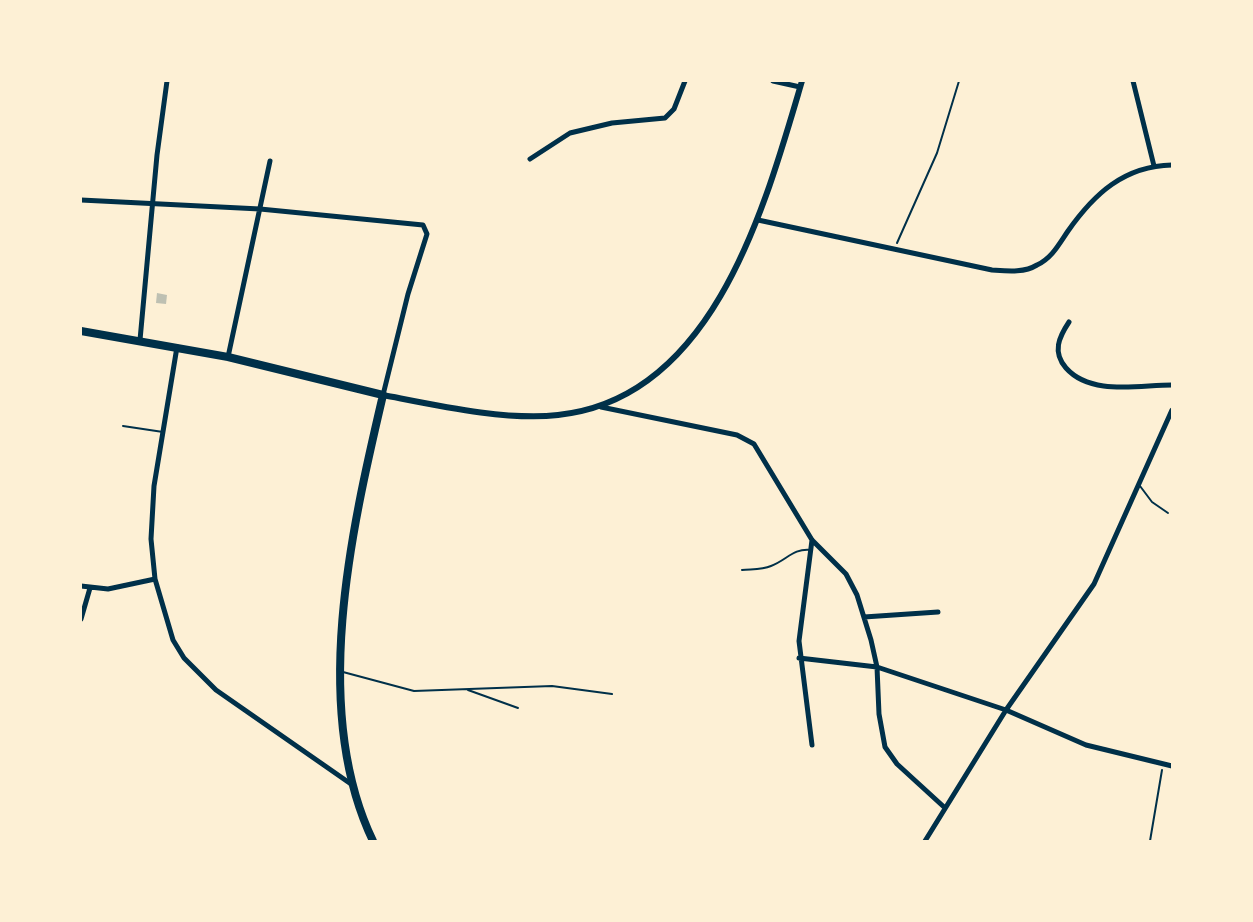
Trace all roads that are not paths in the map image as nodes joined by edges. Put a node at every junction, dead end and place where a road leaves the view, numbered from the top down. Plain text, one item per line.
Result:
1 (167, 81) edge
2 (685, 81) edge
3 (773, 81) edge
4 (1133, 81) edge
5 (801, 84) edge
6 (530, 159) dead end
7 (270, 161) dead end
8 (1172, 165) edge
9 (1154, 166) junction
10 (81, 200) edge
11 (153, 202) junction
12 (260, 208) junction
13 (758, 220) junction
14 (1069, 322) dead end
15 (81, 331) edge
16 (140, 340) junction
17 (177, 347) junction
18 (228, 357) junction
19 (1172, 385) edge
20 (383, 395) junction
21 (601, 407) junction
22 (1172, 410) edge
23 (123, 426) dead end
24 (163, 432) junction
25 (1138, 483) junction
26 (1168, 513) dead end
27 (812, 540) junction
28 (811, 550) junction
29 (742, 570) dead end
30 (155, 579) junction
31 (81, 586) edge
32 (90, 588) junction
33 (938, 612) dead end
34 (864, 616) junction
35 (81, 619) edge
36 (799, 658) junction
37 (877, 667) junction
38 (340, 671) junction
39 (465, 689) junction
40 (612, 694) dead end
41 (518, 708) dead end
42 (1006, 710) junction
43 (812, 745) dead end
44 (1172, 766) edge
45 (351, 784) junction
46 (944, 807) junction
47 (372, 840) edge
48 (925, 841) edge

1 - 11 street
2 - 6 street
3 - 5 street
4 - 9 street
5 - 13 street
7 - 12 street
8 - 9 street
9 - 13 street
10 - 11 street
11 - 12 street
11 - 16 street
12 - 18 street
12 - 20 street
13 - 21 street
14 - 19 street
15 - 16 highway
16 - 17 highway
17 - 18 highway
17 - 24 street
18 - 20 highway
20 - 21 street
20 - 38 highway
21 - 27 street
22 - 25 street
23 - 24 lane
24 - 30 street
25 - 26 lane
25 - 42 street
27 - 28 street
27 - 34 street
28 - 29 lane
28 - 36 street
30 - 32 street
30 - 45 street
31 - 32 street
32 - 35 street
33 - 34 street
34 - 37 street
36 - 37 street
36 - 43 street
37 - 42 street
37 - 46 street
38 - 39 lane
38 - 45 highway
39 - 40 lane
39 - 41 lane
42 - 44 street
42 - 46 street
45 - 47 highway
46 - 48 street

